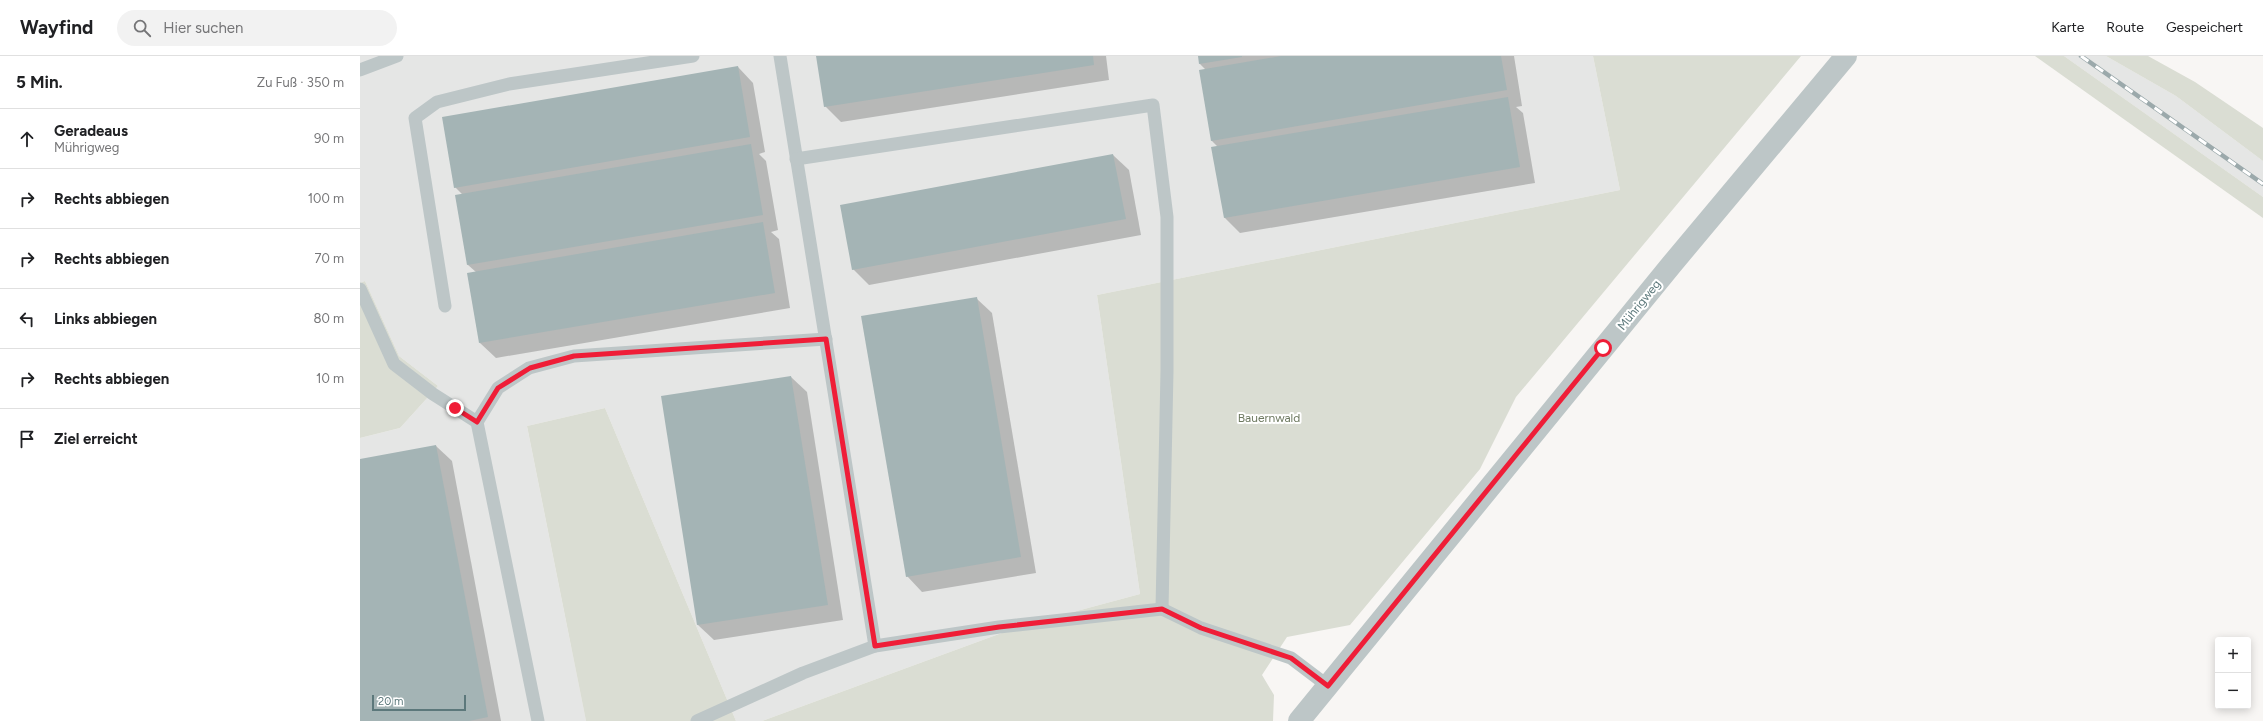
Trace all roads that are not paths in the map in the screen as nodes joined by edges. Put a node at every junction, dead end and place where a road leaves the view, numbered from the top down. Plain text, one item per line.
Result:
1 (397, 56) edge
2 (693, 56) edge
3 (780, 56) edge
4 (1846, 56) edge
5 (360, 70) edge
6 (796, 159) junction
7 (360, 289) edge
8 (445, 306) dead end
9 (826, 339) junction
10 (477, 422) junction
11 (1162, 609) junction
12 (875, 646) junction
13 (1328, 686) junction
14 (538, 721) edge
15 (697, 721) edge
16 (1299, 721) edge

1 - 5 lane
2 - 8 lane
3 - 6 lane
4 - 13 street, Mührigweg
6 - 9 lane
6 - 11 lane
7 - 10 lane
9 - 10 lane
9 - 12 lane
10 - 14 lane
11 - 12 lane
11 - 13 lane
12 - 15 lane
13 - 16 street, Mührigweg

